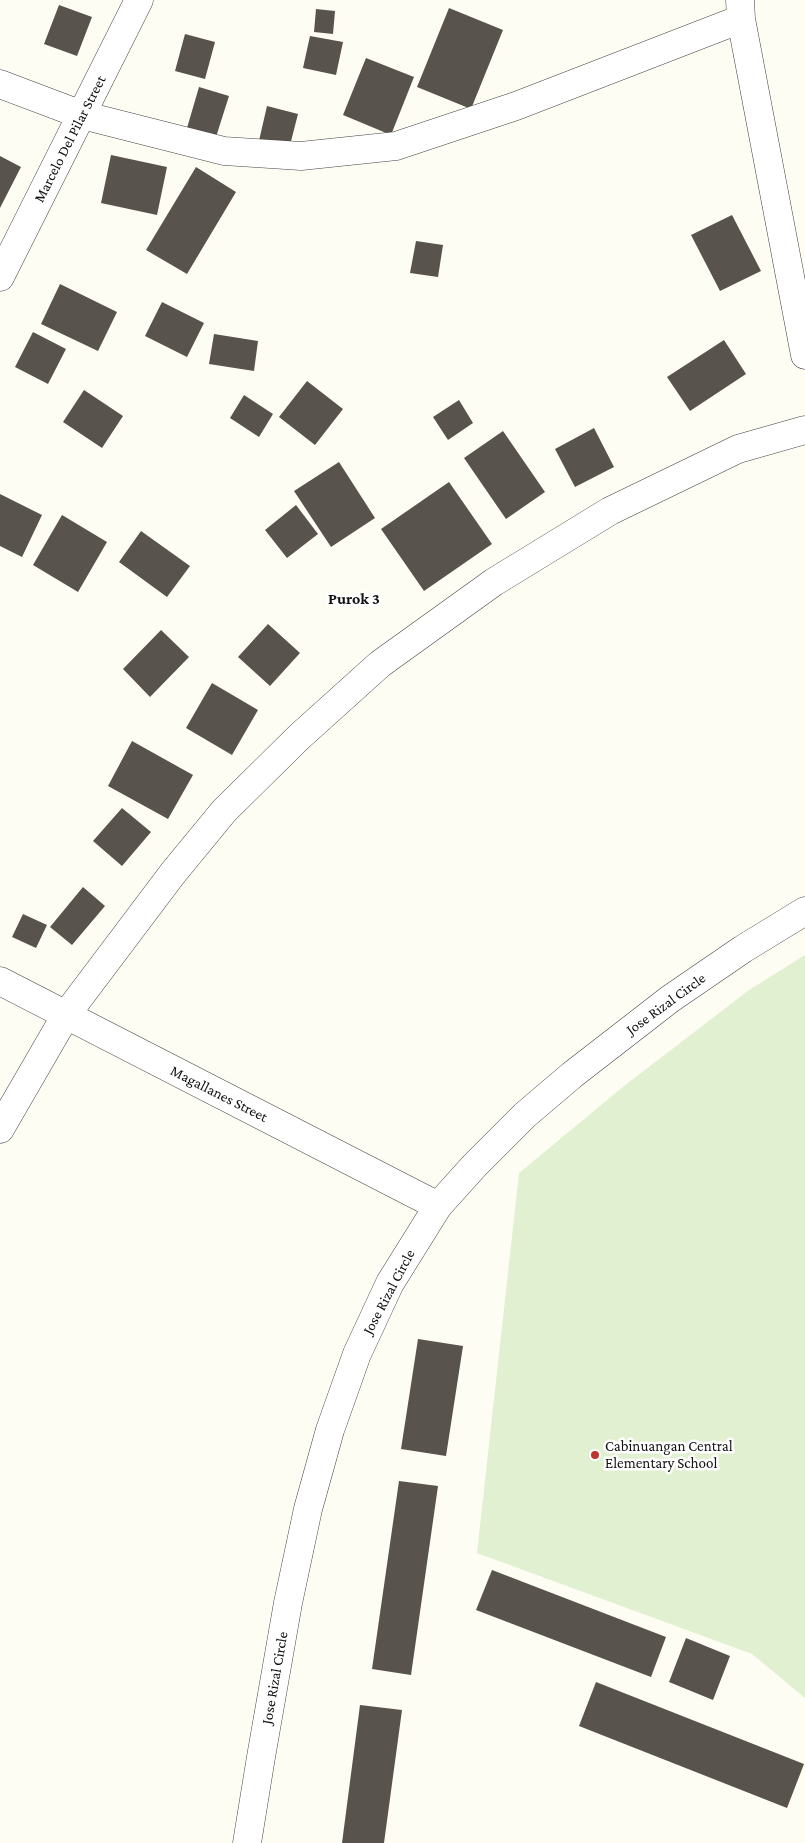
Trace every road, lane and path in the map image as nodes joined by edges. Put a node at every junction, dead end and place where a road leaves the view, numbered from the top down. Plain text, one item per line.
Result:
1 (139, 0) edge
2 (741, 10) edge
3 (0, 84) edge
4 (82, 115) junction
5 (0, 277) edge
6 (805, 355) edge
7 (805, 430) edge
8 (805, 911) edge
9 (0, 981) edge
10 (66, 1015) junction
11 (0, 1129) edge
12 (438, 1206) junction
13 (247, 1843) edge

1 - 4 street, Marcelo Del Pilar Street
2 - 4 street
2 - 6 street
3 - 4 street
4 - 5 street, Marcelo Del Pilar Street
7 - 10 street
8 - 12 street, Jose Rizal Circle
9 - 10 street, Magallanes Street
10 - 11 street
10 - 12 street, Magallanes Street
12 - 13 street, Jose Rizal Circle

